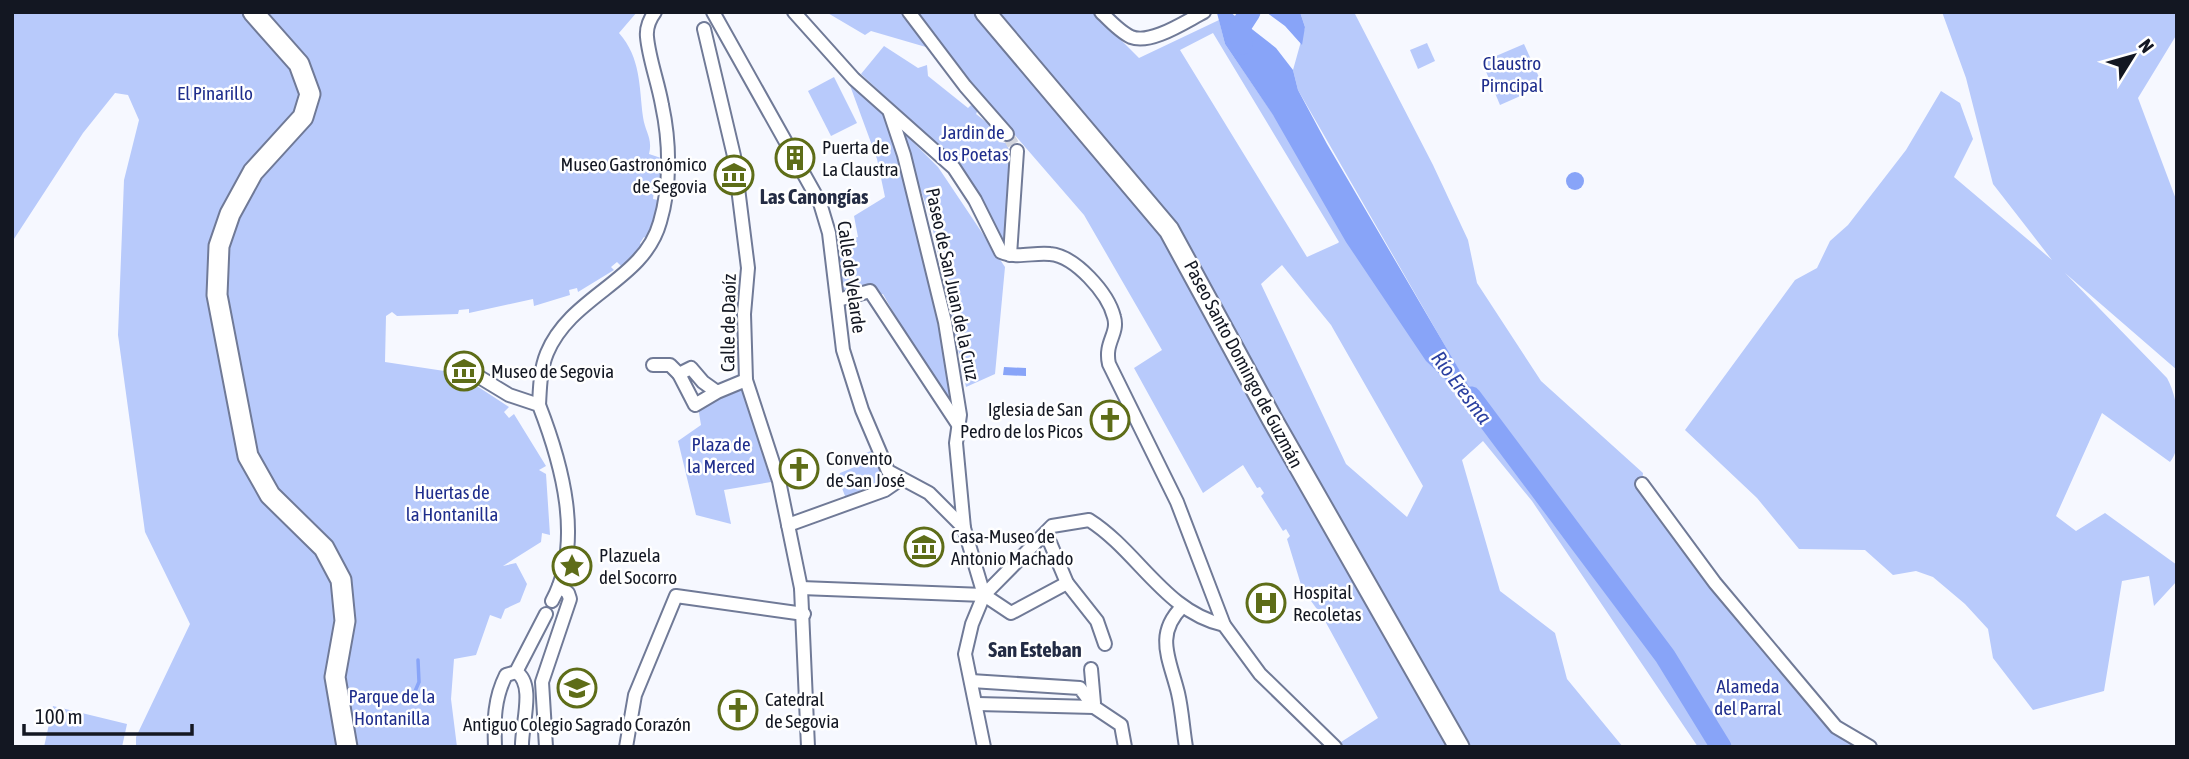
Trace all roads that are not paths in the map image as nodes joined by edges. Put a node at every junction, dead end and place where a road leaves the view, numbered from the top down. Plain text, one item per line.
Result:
1 (253, 12) edge
2 (655, 12) edge
3 (794, 12) edge
4 (909, 12) edge
5 (985, 12) edge
6 (1101, 12) edge
7 (1204, 12) edge
8 (717, 17) edge
9 (704, 29) dead end
10 (889, 109) junction
11 (1007, 134) tunnel mouth
12 (1017, 151) tunnel mouth
13 (1010, 255) junction
14 (838, 300) junction
15 (653, 365) dead end
16 (680, 374) junction
17 (481, 377) dead end
18 (746, 380) junction
19 (717, 392) junction
20 (539, 405) junction
21 (959, 426) junction
22 (901, 480) junction
23 (1642, 484) dead end
24 (788, 526) junction
25 (966, 533) junction
26 (1046, 533) junction
27 (1067, 583) junction
28 (559, 586) junction
29 (801, 588) junction
30 (984, 595) junction
31 (552, 601) dead end
32 (1182, 607) junction
33 (546, 614) dead end
34 (804, 614) junction
35 (1224, 625) junction
36 (1105, 644) dead end
37 (1091, 669) dead end
38 (516, 672) junction
39 (971, 681) junction
40 (977, 704) junction
41 (1094, 707) junction
42 (347, 747) edge
43 (495, 747) edge
44 (522, 747) edge
45 (546, 747) edge
46 (626, 747) edge
47 (808, 747) edge
48 (984, 747) edge
49 (1125, 747) edge
50 (1186, 747) edge
51 (1335, 747) edge
52 (1459, 747) edge
53 (1870, 747) edge

1 - 42 main road
2 - 20 street
3 - 10 street
4 - 11 street
5 - 52 main road, Paseo Santo Domingo de Guzmán
6 - 7 street
8 - 14 street, Calle de Velarde
9 - 18 street, Calle de Daoíz
10 - 13 street, Paseo de San Juan de la Cruz
10 - 21 street, Paseo de San Juan de la Cruz
12 - 13 street
13 - 35 street
14 - 21 street
14 - 22 street, Calle de Velarde
15 - 16 street
16 - 19 street
16 - 19 street
17 - 20 street
18 - 19 street
18 - 24 street, Calle de Daoíz
20 - 28 street
21 - 25 street, Paseo de San Juan de la Cruz
22 - 24 street
22 - 25 street
23 - 53 street
24 - 29 street, Calle de Daoíz
25 - 30 street, Paseo de San Juan de la Cruz
26 - 27 street
26 - 30 street
26 - 32 street
27 - 30 street
27 - 36 street
28 - 31 street
28 - 45 street
29 - 30 street
29 - 34 street, Calle de Daoíz
30 - 39 street
32 - 35 street
32 - 50 street
33 - 38 street
34 - 46 street
34 - 47 street, Calle de Daoíz
35 - 51 street
37 - 41 street
38 - 43 street
38 - 44 street
39 - 40 street
39 - 41 street
40 - 41 street
40 - 48 street
41 - 49 street

